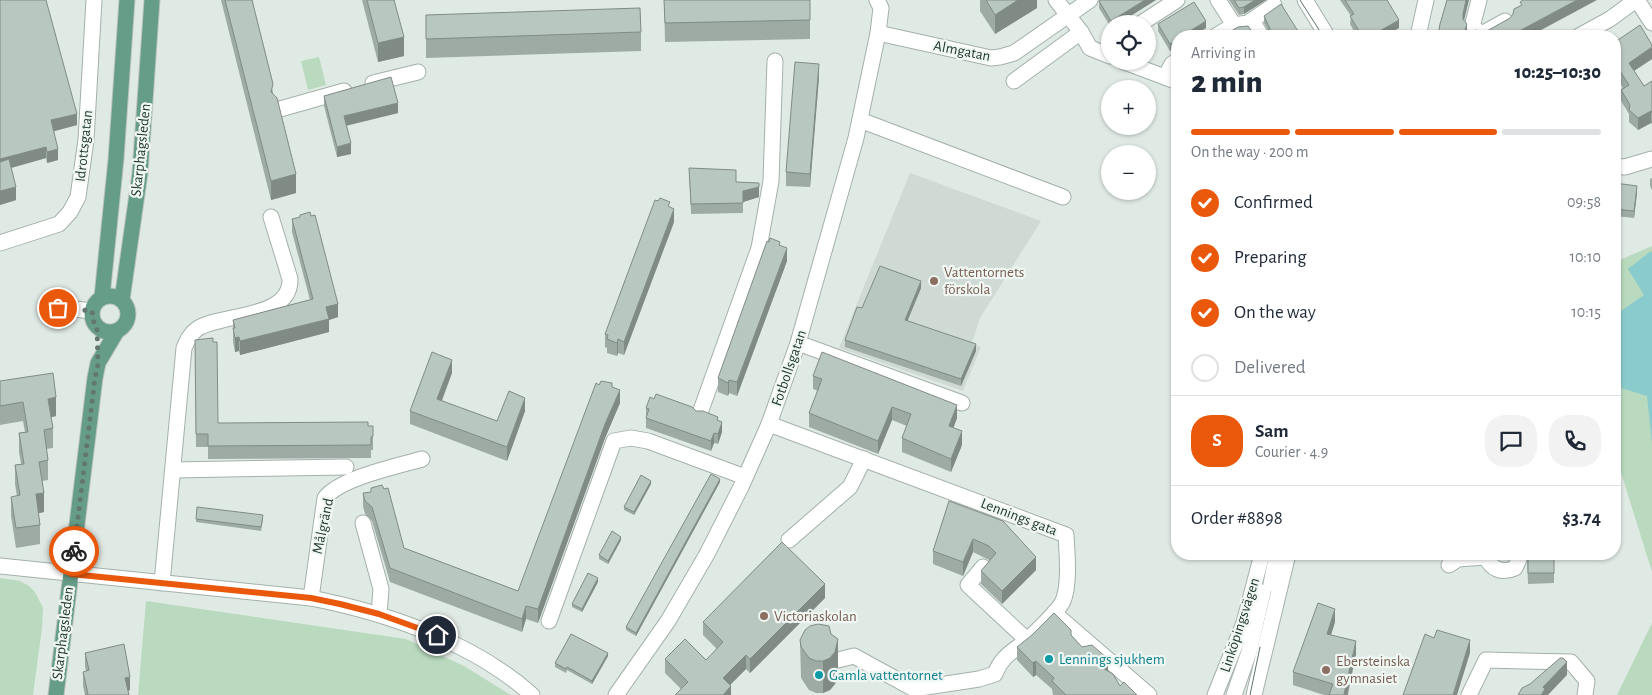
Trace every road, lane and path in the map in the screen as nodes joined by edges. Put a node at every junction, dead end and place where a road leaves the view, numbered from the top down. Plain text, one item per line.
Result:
1 (94, 0) edge
2 (127, 0) edge
3 (152, 0) edge
4 (1056, 0) edge
5 (1090, 0) edge
6 (1177, 0) edge
7 (1218, 0) edge
8 (1305, 0) edge
9 (1310, 0) edge
10 (1426, 0) edge
11 (1479, 0) edge
12 (1637, 0) edge
13 (879, 4) edge
14 (1274, 5) dead end
15 (1068, 15) junction
16 (1154, 15) edge
17 (1252, 20) junction
18 (1505, 21) edge
19 (1652, 23) edge
20 (1234, 25) junction
21 (1226, 30) edge
22 (1258, 30) edge
23 (1323, 30) edge
24 (1328, 30) edge
25 (1419, 30) edge
26 (1476, 30) edge
27 (1489, 30) edge
28 (1591, 30) edge
29 (1081, 32) junction
30 (878, 33) junction
31 (1101, 52) edge
32 (775, 61) dead end
33 (1145, 70) edge
34 (418, 72) dead end
35 (1171, 80) edge
36 (1014, 81) dead end
37 (280, 108) edge
38 (860, 120) junction
39 (1652, 159) edge
40 (1621, 167) edge
41 (1063, 197) dead end
42 (271, 218) dead end
43 (0, 242) edge
44 (102, 297) junction
45 (122, 300) junction
46 (58, 308) dead end
47 (92, 311) junction
48 (97, 327) junction
49 (117, 331) junction
50 (798, 343) junction
51 (98, 364) junction
52 (962, 403) dead end
53 (700, 413) edge
54 (769, 424) junction
55 (422, 459) dead end
56 (864, 459) junction
57 (346, 467) dead end
58 (173, 470) junction
59 (745, 477) junction
60 (363, 523) dead end
61 (789, 540) dead end
62 (1260, 560) edge
63 (1270, 560) edge
64 (1276, 560) edge
65 (1287, 560) edge
66 (1456, 560) edge
67 (1487, 560) edge
68 (1519, 560) edge
69 (1449, 565) dead end
70 (0, 566) edge
71 (983, 567) edge
72 (71, 574) junction
73 (162, 583) junction
74 (311, 598) junction
75 (1054, 613) junction
76 (379, 614) junction
77 (549, 621) dead end
78 (1027, 640) junction
79 (838, 660) edge
80 (1261, 667) junction
81 (56, 695) edge
82 (532, 695) edge
83 (616, 695) edge
84 (1149, 695) edge
85 (1215, 695) edge
86 (1234, 695) edge
87 (1254, 695) edge
88 (1469, 695) edge
89 (1585, 695) edge

1 - 43 street, Idrottsgatan
2 - 44 main road, Skarphagsleden
3 - 45 main road, Skarphagsleden
4 - 15 street
5 - 15 street, Almgatan
6 - 16 street
7 - 20 street
8 - 23 street
9 - 24 street
10 - 25 street
11 - 26 street
12 - 19 street
12 - 28 street
13 - 30 street, Fotbollsgatan
14 - 17 street
15 - 29 street
15 - 30 street, Almgatan
17 - 20 street
17 - 22 street
18 - 27 street
20 - 21 street
29 - 31 street
29 - 36 street
30 - 38 street, Fotbollsgatan
32 - 53 street
33 - 35 street
34 - 37 street
38 - 41 street
38 - 50 street, Fotbollsgatan
39 - 40 street
42 - 58 street
44 - 45 main road
44 - 47 main road
45 - 49 main road
46 - 47 street
47 - 48 main road
48 - 49 main road
48 - 51 main road, Skarphagsleden
49 - 51 main road, Skarphagsleden
50 - 52 street
50 - 54 street, Fotbollsgatan
51 - 72 main road, Skarphagsleden
54 - 56 street, Lennings gata
54 - 59 street, Fotbollsgatan
55 - 74 street, Målgränd
56 - 61 street
56 - 75 street, Lennings gata
57 - 58 street
58 - 73 street
59 - 77 street
59 - 83 street, Fotbollsgatan
60 - 76 street
62 - 85 street, Linköpingsvägen
63 - 86 street
64 - 80 street
65 - 80 street, Linköpingsvägen
66 - 69 street
67 - 68 street
70 - 72 street
71 - 78 street
72 - 73 street
72 - 81 main road, Skarphagsleden
73 - 74 street
74 - 76 street
75 - 78 street, Lennings gata
75 - 84 street
76 - 82 street
78 - 79 street, Lennings gata
80 - 87 street, Linköpingsvägen
88 - 89 street

